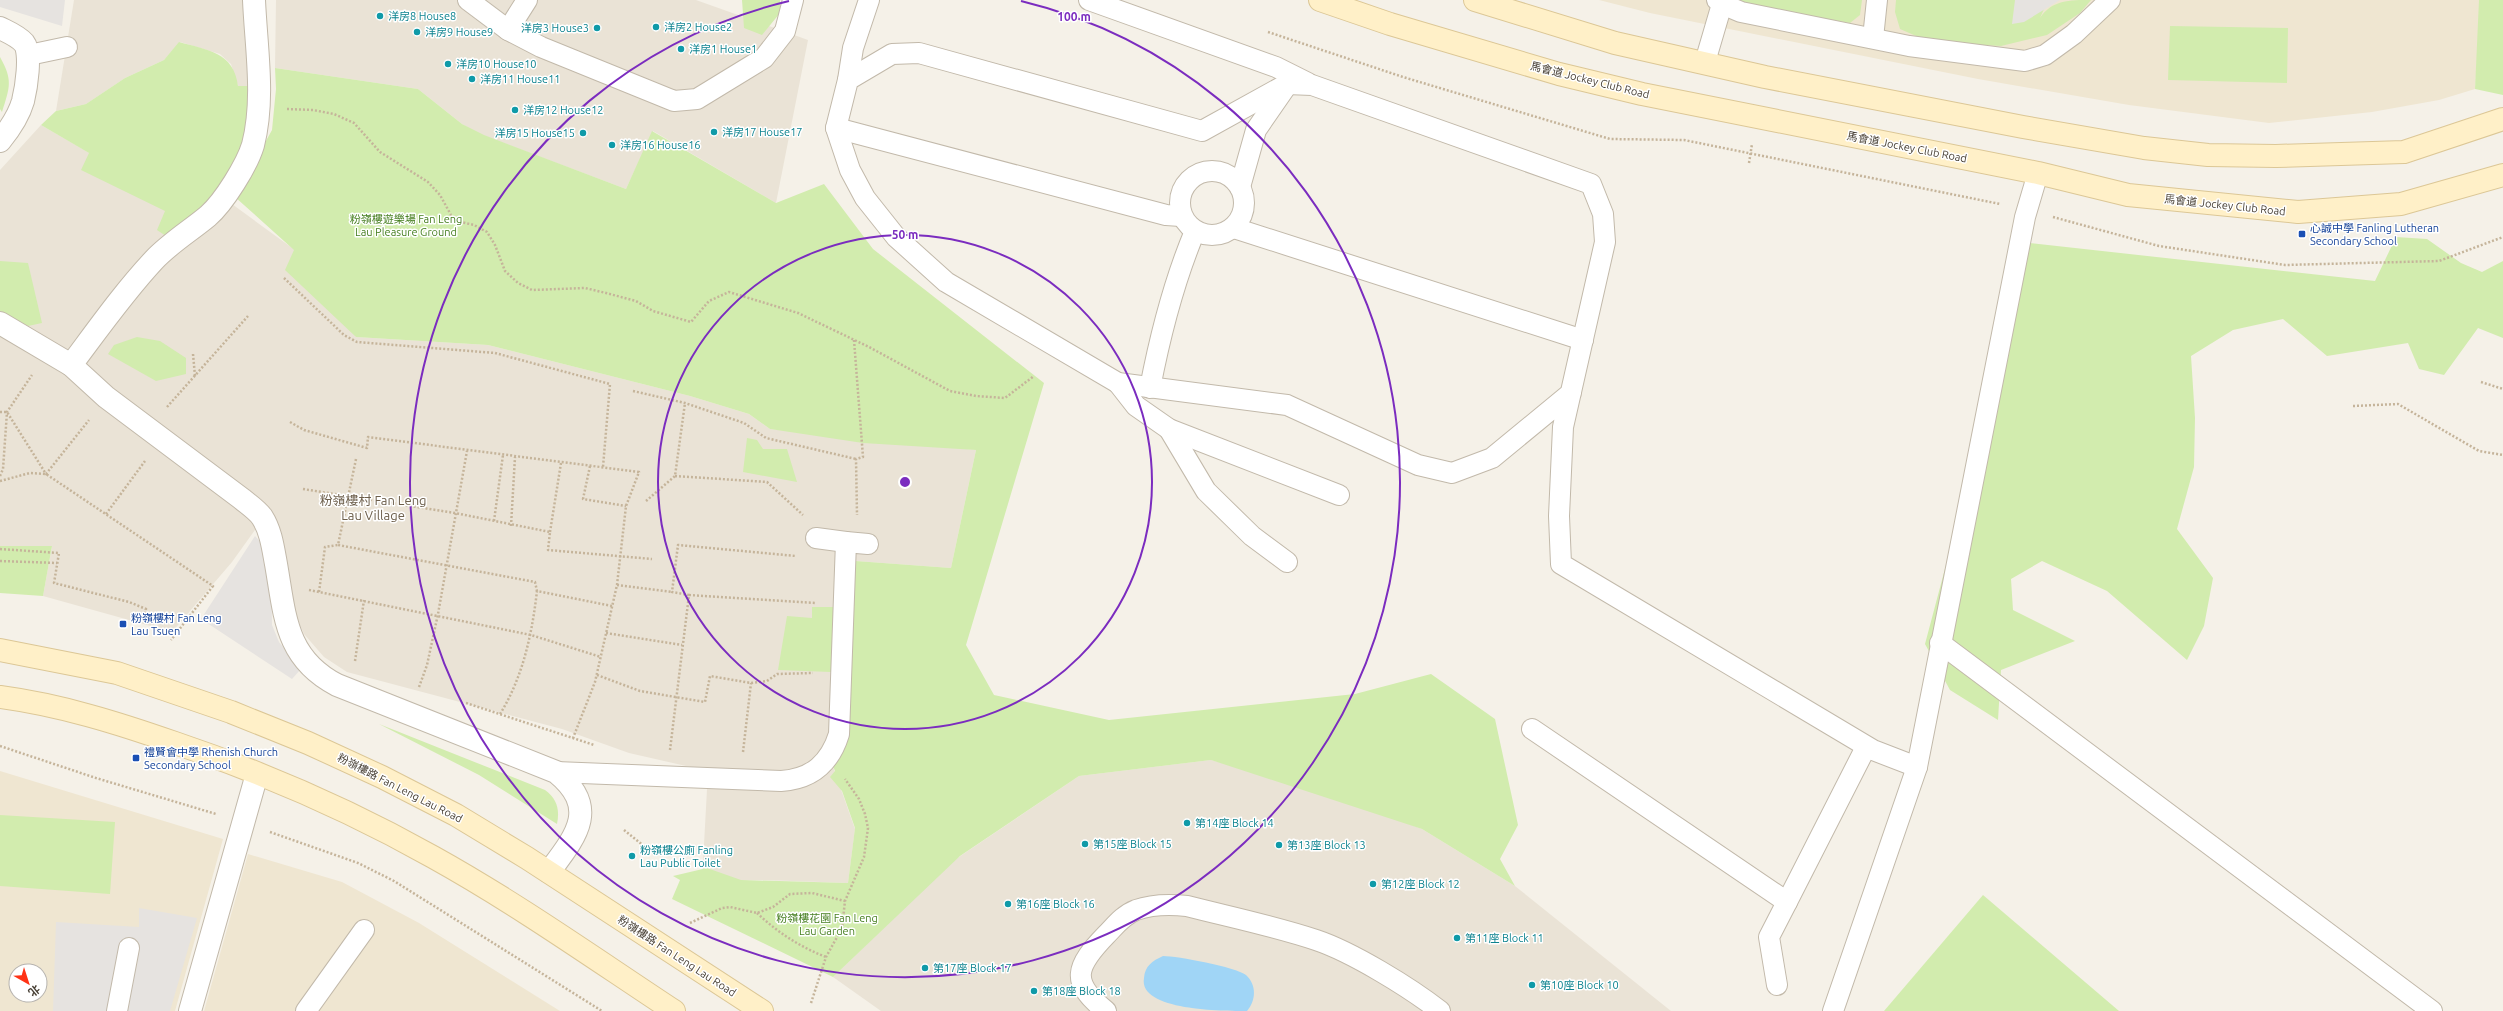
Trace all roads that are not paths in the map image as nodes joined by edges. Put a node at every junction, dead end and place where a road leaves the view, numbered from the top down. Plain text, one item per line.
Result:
1 (254, 0) edge
2 (468, 0) edge
3 (527, 0) edge
4 (793, 0) edge
5 (869, 0) edge
6 (1090, 0) edge
7 (1320, 0) edge
8 (1475, 0) edge
9 (1877, 0) edge
10 (2110, 0) edge
11 (1720, 2) edge
12 (0, 28) edge
13 (508, 30) junction
14 (1873, 38) junction
15 (67, 47) dead end
16 (29, 54) junction
17 (1705, 62) junction
18 (848, 80) junction
19 (1287, 84) junction
20 (1312, 85) junction
21 (2503, 119) edge
22 (836, 128) junction
23 (0, 142) edge
24 (2038, 173) junction
25 (2503, 175) edge
26 (1240, 187) junction
27 (1181, 216) junction
28 (1234, 228) junction
29 (1195, 232) junction
30 (0, 323) edge
31 (1583, 340) junction
32 (72, 364) junction
33 (1118, 383) junction
34 (1150, 388) junction
35 (1571, 393) junction
36 (1169, 428) junction
37 (1339, 495) dead end
38 (816, 538) dead end
39 (846, 542) junction
40 (868, 544) dead end
41 (1288, 562) dead end
42 (1940, 643) junction
43 (0, 650) edge
44 (0, 697) edge
45 (1532, 729) dead end
46 (1866, 746) junction
47 (1917, 767) junction
48 (556, 772) junction
49 (257, 774) junction
50 (549, 872) junction
51 (1787, 902) junction
52 (364, 930) dead end
53 (128, 948) dead end
54 (1777, 985) dead end
55 (117, 1011) edge
56 (190, 1011) edge
57 (306, 1011) edge
58 (674, 1011) edge
59 (762, 1011) edge
60 (1106, 1011) edge
61 (1440, 1011) edge
62 (1833, 1011) edge
63 (2432, 1011) edge

1 - 32 street
2 - 13 lane
3 - 13 lane
4 - 13 lane
5 - 18 lane
6 - 20 lane
7 - 24 main road, 馬會道 Jockey Club Road
8 - 17 main road
9 - 14 lane
10 - 14 lane
11 - 14 lane
11 - 17 lane
12 - 16 street
15 - 16 lane
16 - 23 street
17 - 21 main road
18 - 19 lane
18 - 22 lane
19 - 20 lane
19 - 26 lane
20 - 31 lane
22 - 27 lane
22 - 33 lane
24 - 25 main road, 馬會道 Jockey Club Road
24 - 42 lane
26 - 27 lane
26 - 28 lane
27 - 29 lane
28 - 29 lane
28 - 31 lane
29 - 34 lane
30 - 32 street
31 - 35 lane
32 - 48 street
33 - 34 lane
33 - 36 lane
34 - 35 lane
35 - 46 lane
36 - 37 lane
36 - 41 lane
38 - 39 lane
39 - 40 lane
39 - 48 lane
42 - 47 lane
42 - 63 lane
43 - 50 main road, 粉嶺樓路 Fan Leng Lau Road
44 - 49 main road
45 - 51 lane
46 - 47 lane
46 - 51 lane
47 - 62 lane
48 - 50 street
49 - 56 street
49 - 58 main road
50 - 59 main road, 粉嶺樓路 Fan Leng Lau Road
51 - 54 lane
52 - 57 lane
53 - 55 lane
60 - 61 lane

